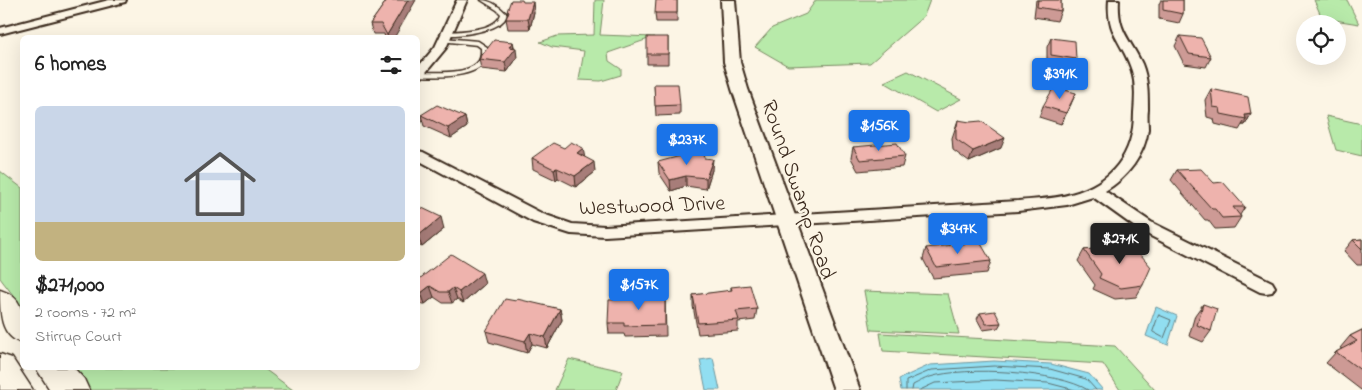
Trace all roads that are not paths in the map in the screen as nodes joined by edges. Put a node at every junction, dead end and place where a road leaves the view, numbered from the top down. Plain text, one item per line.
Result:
1 (120, 0) edge
2 (462, 0) edge
3 (484, 0) edge
4 (728, 0) edge
5 (1114, 0) edge
6 (0, 31) edge
7 (445, 37) junction
8 (420, 72) edge
9 (420, 74) edge
10 (420, 156) edge
11 (1094, 191) junction
12 (786, 220) junction
13 (1266, 287) dead end
14 (0, 302) edge
15 (20, 327) edge
16 (0, 368) edge
17 (55, 370) edge
18 (16, 390) edge
19 (71, 390) edge
20 (847, 390) edge

1 - 6 street
2 - 7 street
3 - 7 lane
4 - 12 street, Round Swamp Road
5 - 11 street, Westwood Drive
7 - 8 street
7 - 9 lane
10 - 12 street, Westwood Drive
11 - 12 street, Westwood Drive
11 - 13 street
12 - 20 street, Round Swamp Road
14 - 15 highway
16 - 18 highway
17 - 19 highway

